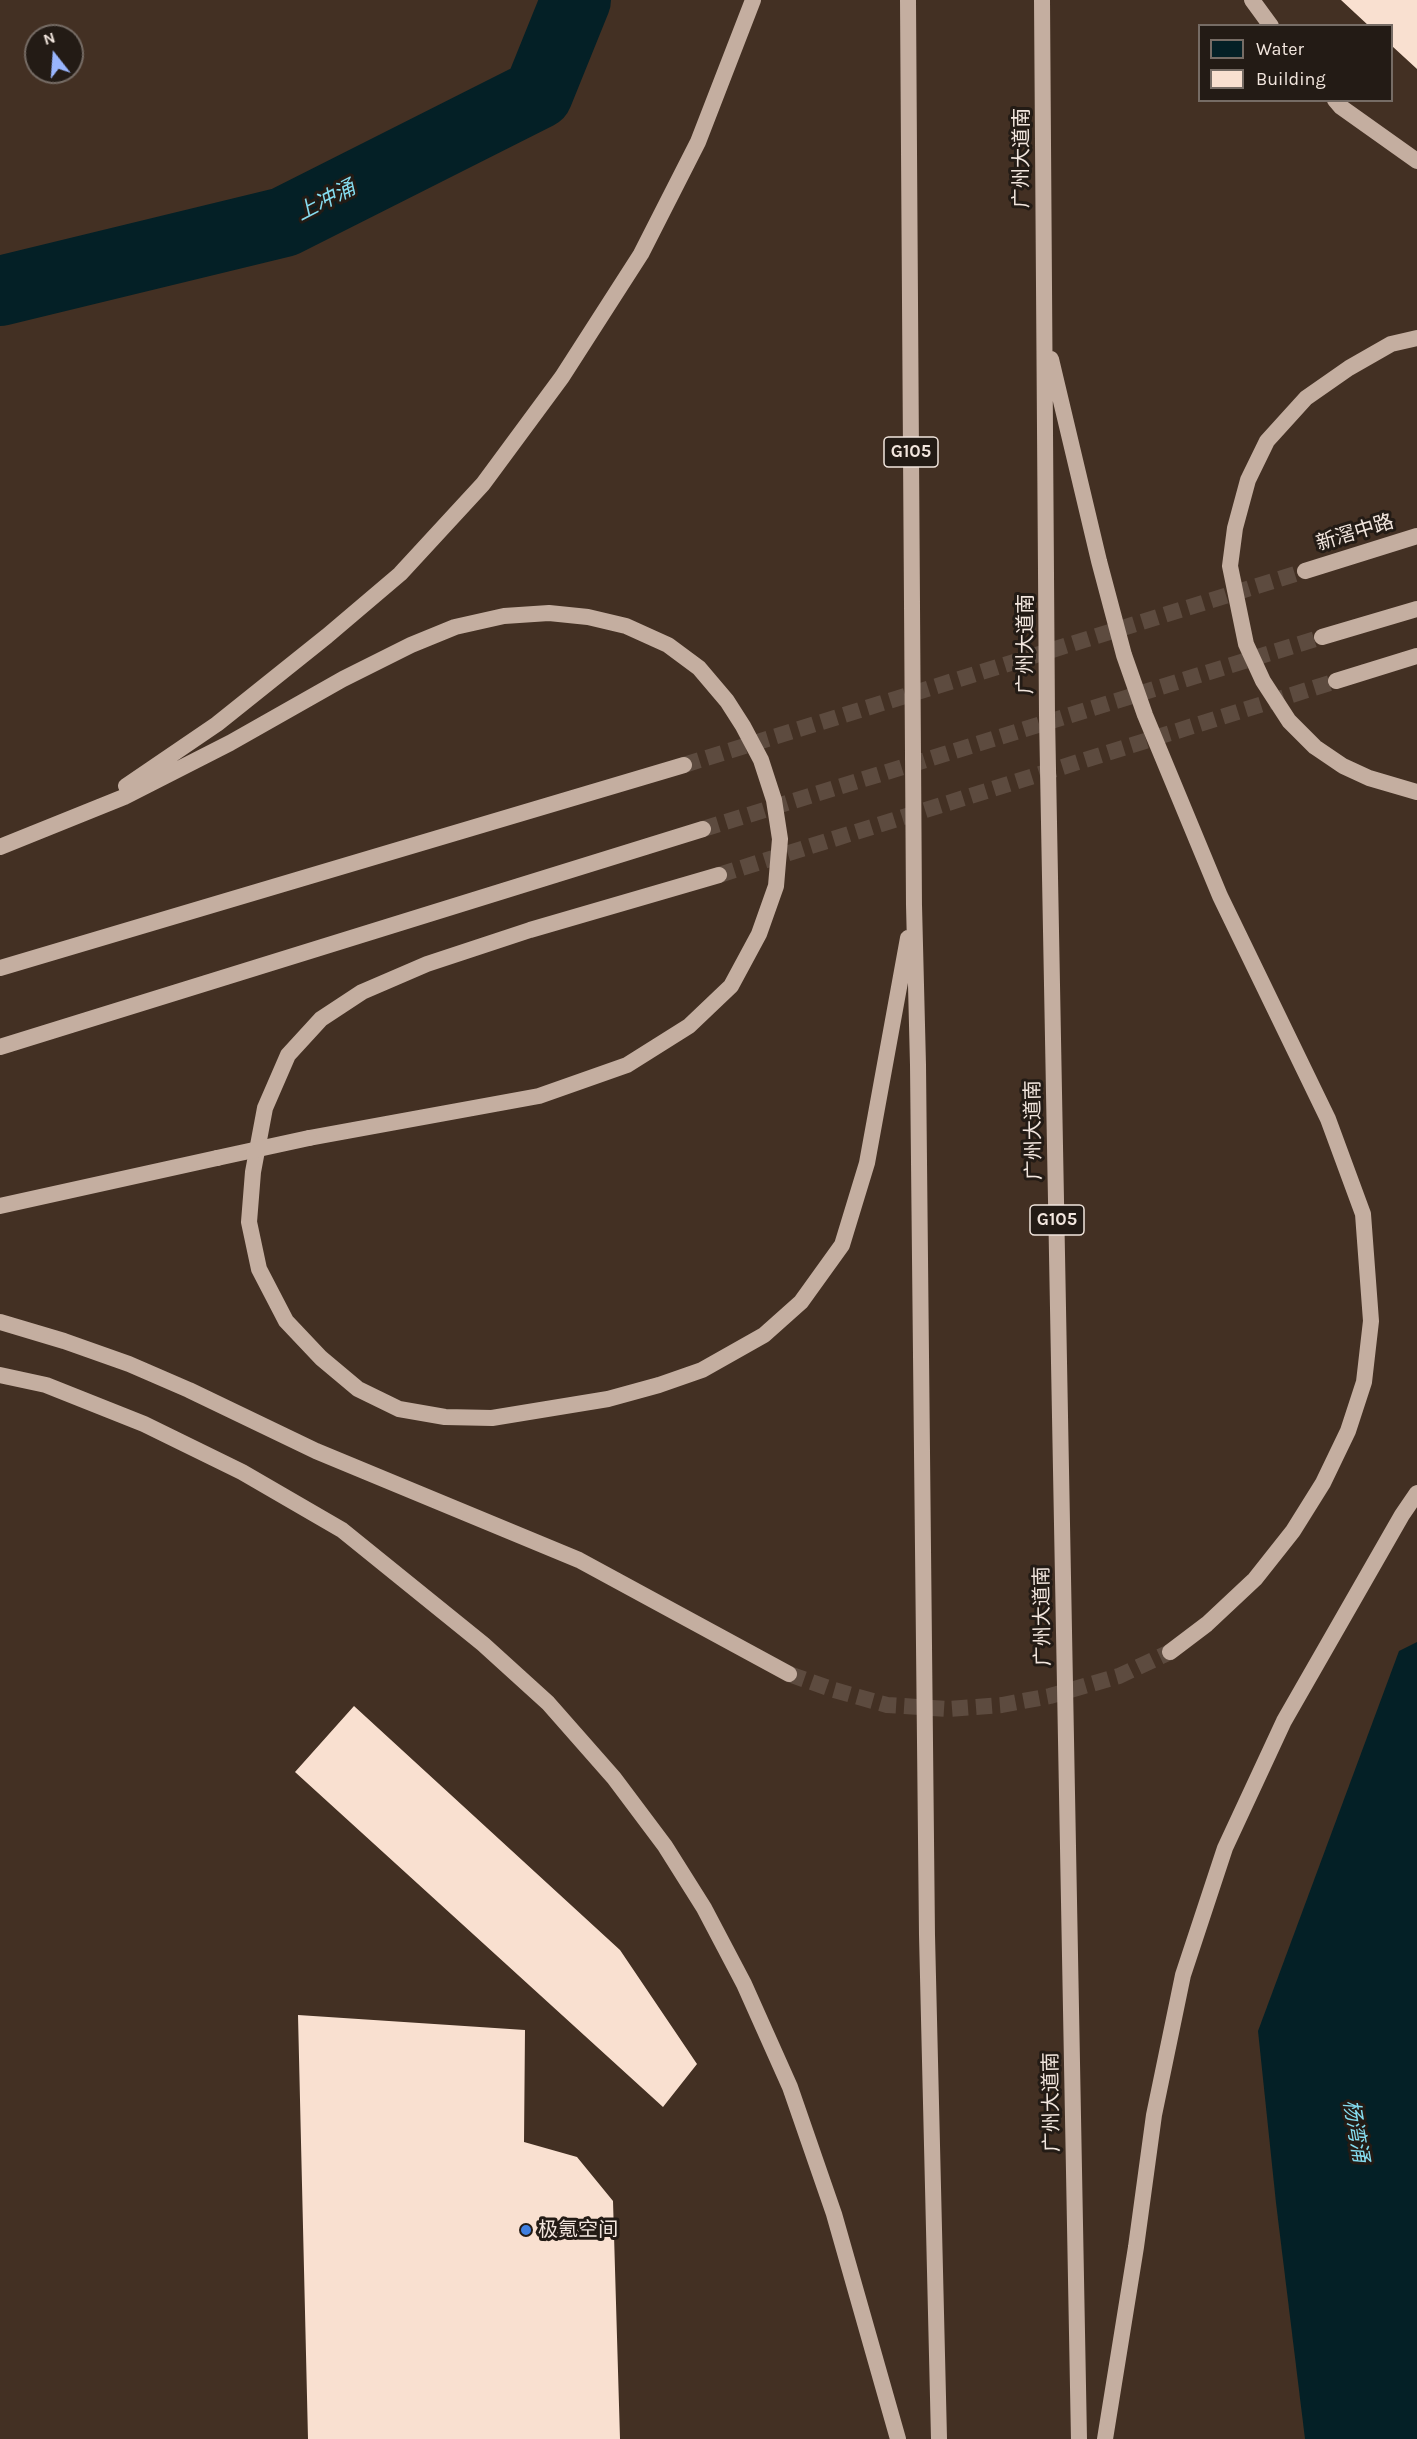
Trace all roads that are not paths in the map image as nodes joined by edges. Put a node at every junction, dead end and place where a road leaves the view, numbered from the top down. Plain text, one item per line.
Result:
1 (753, 0) edge
2 (908, 0) edge
3 (1042, 0) edge
4 (1252, 0) edge
5 (1269, 24) edge
6 (1337, 102) edge
7 (1417, 161) edge
8 (1044, 331) junction
9 (1417, 338) edge
10 (1417, 536) edge
11 (1305, 571) tunnel mouth
12 (1417, 609) edge
13 (1322, 637) tunnel mouth
14 (1417, 656) edge
15 (1336, 681) tunnel mouth
16 (684, 765) tunnel mouth
17 (1417, 792) edge
18 (703, 829) tunnel mouth
19 (5, 845) edge
20 (719, 875) tunnel mouth
21 (914, 904) junction
22 (0, 968) edge
23 (0, 1047) edge
24 (0, 1206) edge
25 (0, 1323) edge
26 (0, 1376) edge
27 (1417, 1493) edge
28 (1170, 1652) tunnel mouth
29 (789, 1674) tunnel mouth
30 (898, 2439) edge
31 (939, 2439) edge
32 (1079, 2439) edge
33 (1105, 2439) edge

1 - 19 highway
2 - 21 highway, G105
3 - 8 highway, 广州大道南 / G105
4 - 5 highway
6 - 7 highway
8 - 28 highway
8 - 32 highway, 广州大道南 / G105
9 - 17 highway
10 - 11 highway, 新滘中路
12 - 13 highway
14 - 15 highway
16 - 22 highway
18 - 23 highway
19 - 24 highway, bridge
20 - 21 highway
21 - 31 highway, G105
25 - 29 highway
26 - 30 highway
27 - 33 highway

